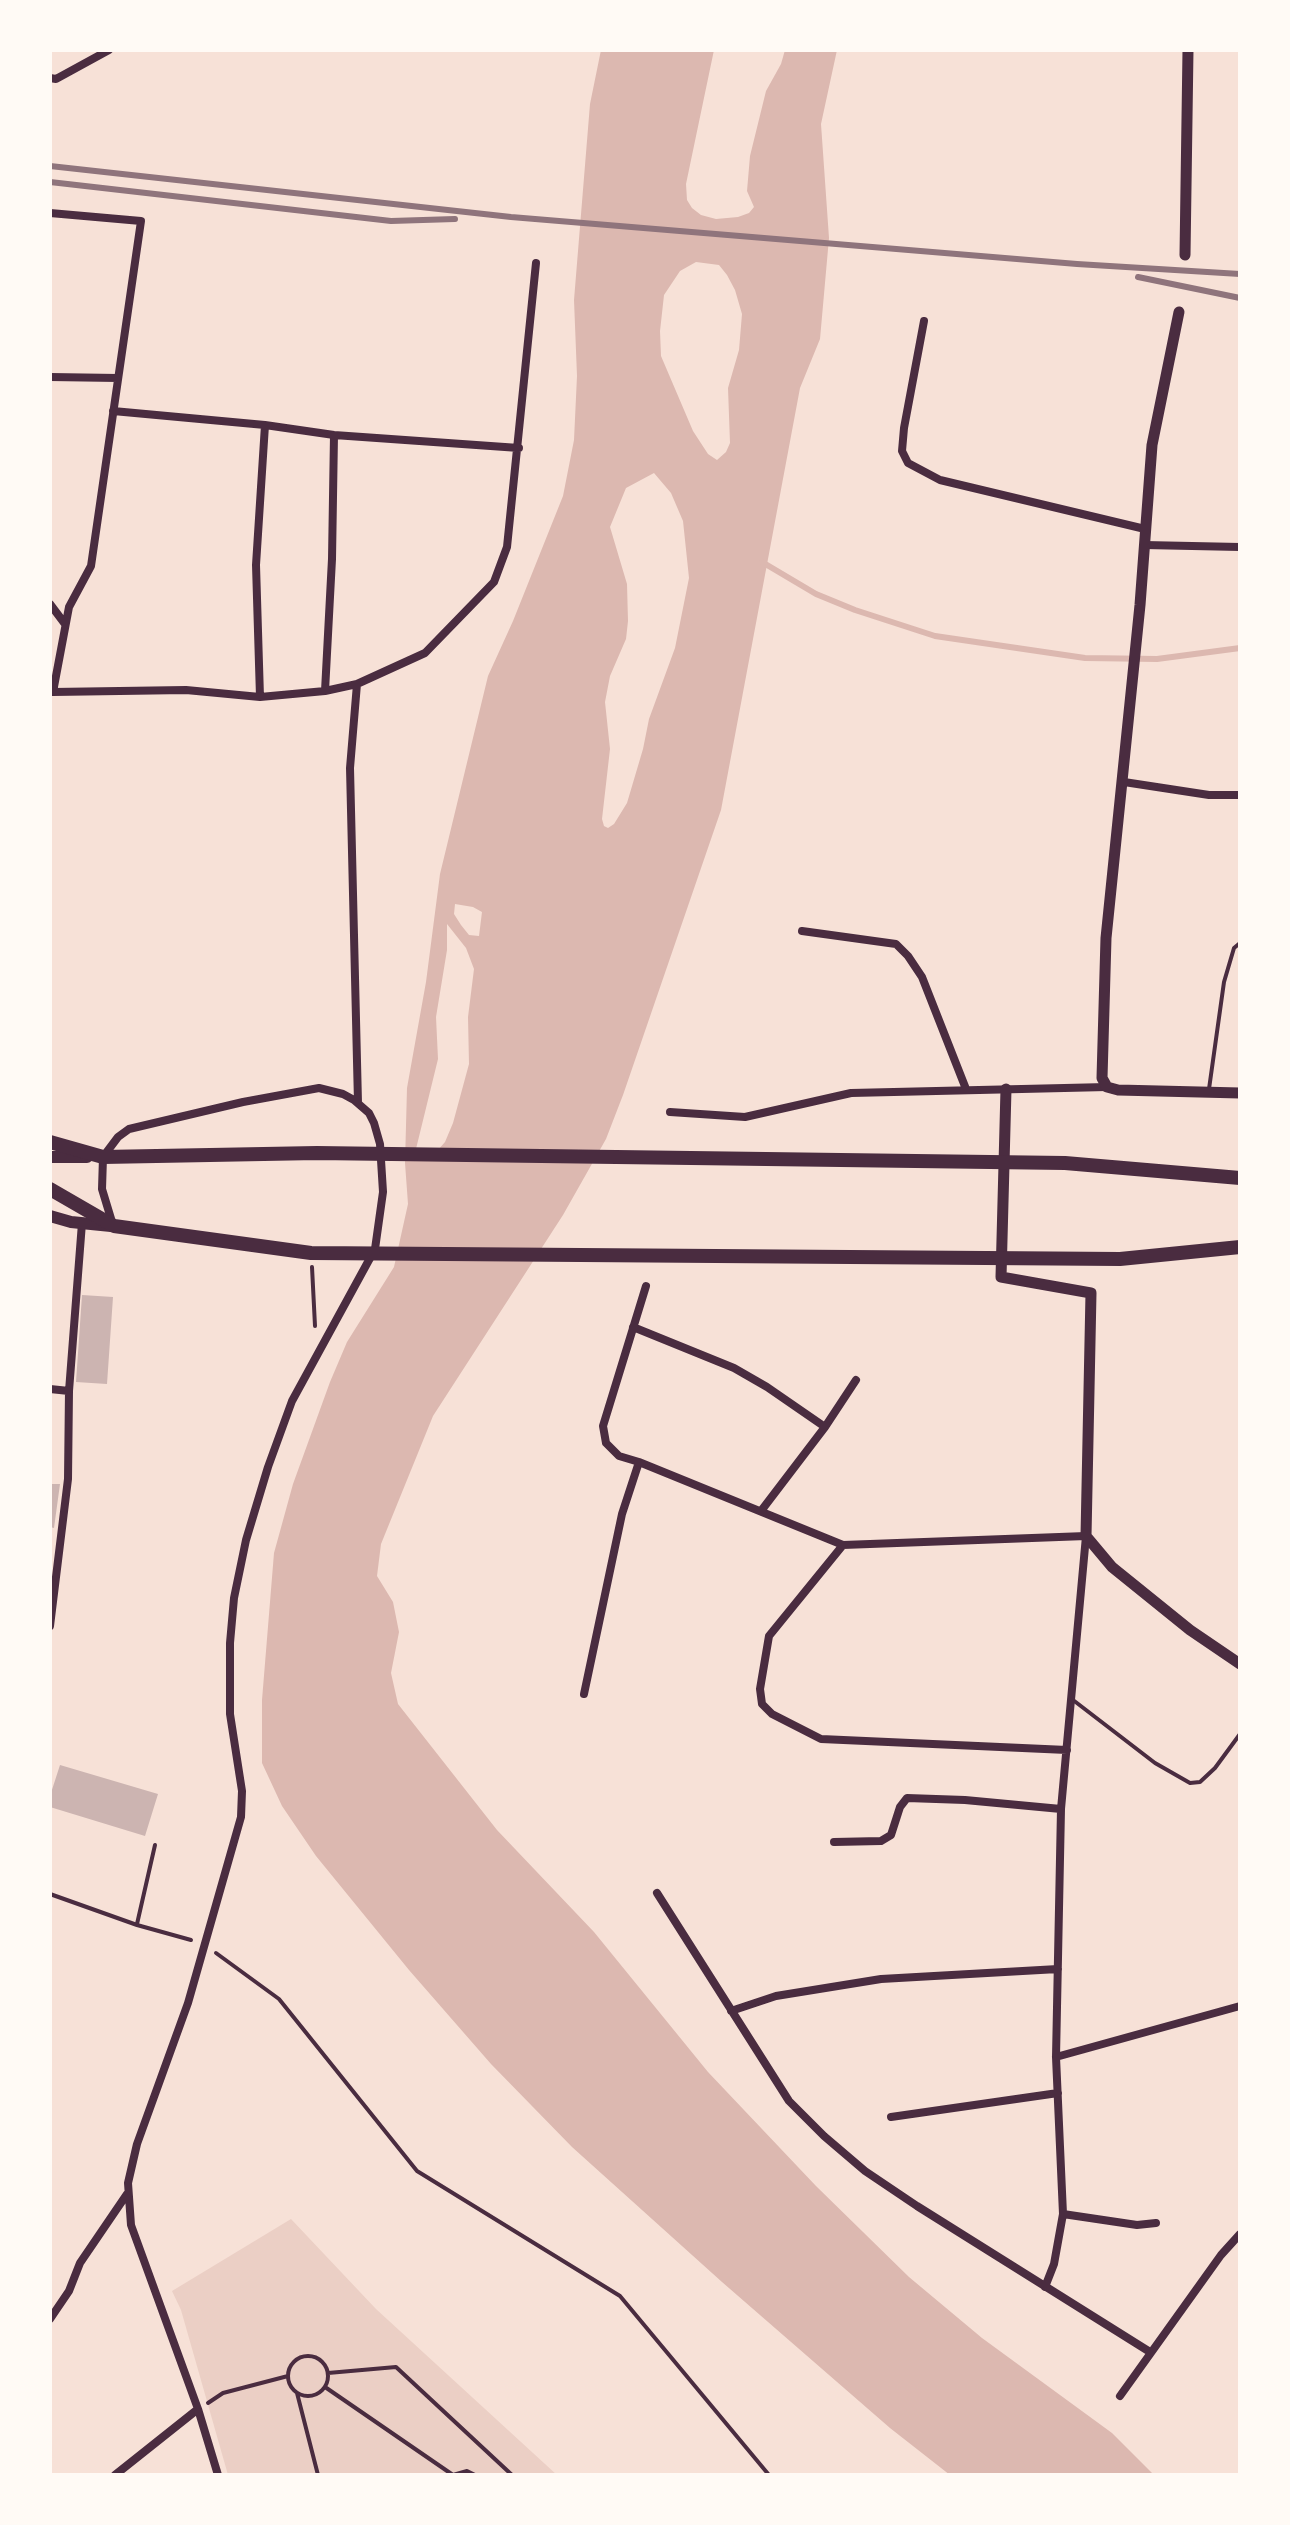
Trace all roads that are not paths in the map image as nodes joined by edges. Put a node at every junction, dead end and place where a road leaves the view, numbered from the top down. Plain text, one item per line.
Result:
1 (109, 50) edge
2 (1188, 50) edge
3 (50, 78) edge
4 (50, 213) edge
5 (1185, 255) dead end
6 (536, 263) dead end
7 (1179, 312) dead end
8 (924, 321) dead end
9 (50, 377) edge
10 (118, 378) junction
11 (113, 411) junction
12 (265, 425) junction
13 (334, 435) junction
14 (519, 448) junction
15 (1145, 529) junction
16 (1144, 545) junction
17 (1240, 547) edge
18 (50, 604) edge
19 (65, 624) junction
20 (357, 684) junction
21 (325, 691) junction
22 (260, 697) junction
23 (1124, 782) junction
24 (1240, 795) edge
25 (802, 931) dead end
26 (1240, 943) edge
27 (1107, 1087) junction
28 (966, 1089) junction
29 (1006, 1089) junction
30 (1209, 1091) junction
31 (1240, 1093) edge
32 (358, 1103) junction
33 (670, 1112) dead end
34 (50, 1142) edge
35 (50, 1157) edge
36 (103, 1157) junction
37 (1240, 1178) edge
38 (50, 1189) edge
39 (50, 1216) edge
40 (82, 1223) junction
41 (114, 1226) junction
42 (1240, 1247) edge
43 (646, 1286) dead end
44 (633, 1327) junction
45 (856, 1380) dead end
46 (50, 1389) edge
47 (69, 1391) junction
48 (825, 1427) junction
49 (639, 1462) junction
50 (761, 1511) junction
51 (1086, 1536) junction
52 (843, 1545) junction
53 (50, 1626) edge
54 (1240, 1664) edge
55 (584, 1694) dead end
56 (1071, 1699) junction
57 (1240, 1734) edge
58 (1067, 1750) junction
59 (1061, 1809) junction
60 (834, 1842) dead end
61 (657, 1893) dead end
62 (1058, 1969) junction
63 (1240, 2006) edge
64 (731, 2011) junction
65 (1056, 2057) junction
66 (1058, 2093) junction
67 (891, 2117) dead end
68 (127, 2193) junction
69 (1063, 2214) junction
70 (1156, 2223) dead end
71 (1240, 2234) edge
72 (1045, 2287) junction
73 (50, 2319) edge
74 (1150, 2352) junction
75 (1120, 2396) dead end
76 (198, 2409) junction
77 (115, 2475) edge
78 (218, 2475) edge

1 - 3 street
2 - 5 street
4 - 10 street
6 - 14 street
7 - 15 street
8 - 15 street
9 - 10 street
10 - 11 street
11 - 12 street
11 - 19 street
12 - 13 street
12 - 22 street
13 - 14 street
13 - 21 street
14 - 20 street
15 - 16 street
16 - 17 street
16 - 23 street
18 - 19 street
19 - 22 street
20 - 21 street
20 - 32 street
21 - 22 street
23 - 24 street
23 - 27 street
25 - 28 street
26 - 30 lane
27 - 29 street
27 - 30 street
28 - 29 street
28 - 33 street
29 - 51 street
30 - 31 street
32 - 36 street
32 - 68 street
34 - 36 main road
35 - 36 main road
36 - 37 main road
36 - 41 street
38 - 41 main road
39 - 40 main road
40 - 41 main road
40 - 47 street
41 - 42 main road
43 - 44 street
44 - 48 street
44 - 49 street
45 - 48 street
46 - 47 street
47 - 53 street
48 - 50 street
49 - 50 street
49 - 55 street
50 - 52 street
51 - 52 street
51 - 54 street
51 - 56 street
52 - 58 street
56 - 57 lane
56 - 58 street
58 - 59 street
59 - 60 street
59 - 62 street
61 - 64 street
62 - 64 street
62 - 65 street
63 - 65 street
64 - 72 street
65 - 66 street
66 - 67 street
66 - 69 street
68 - 73 street
68 - 76 street
69 - 70 street
69 - 72 street
71 - 74 street
72 - 74 street
74 - 75 street
76 - 77 street
76 - 78 street

